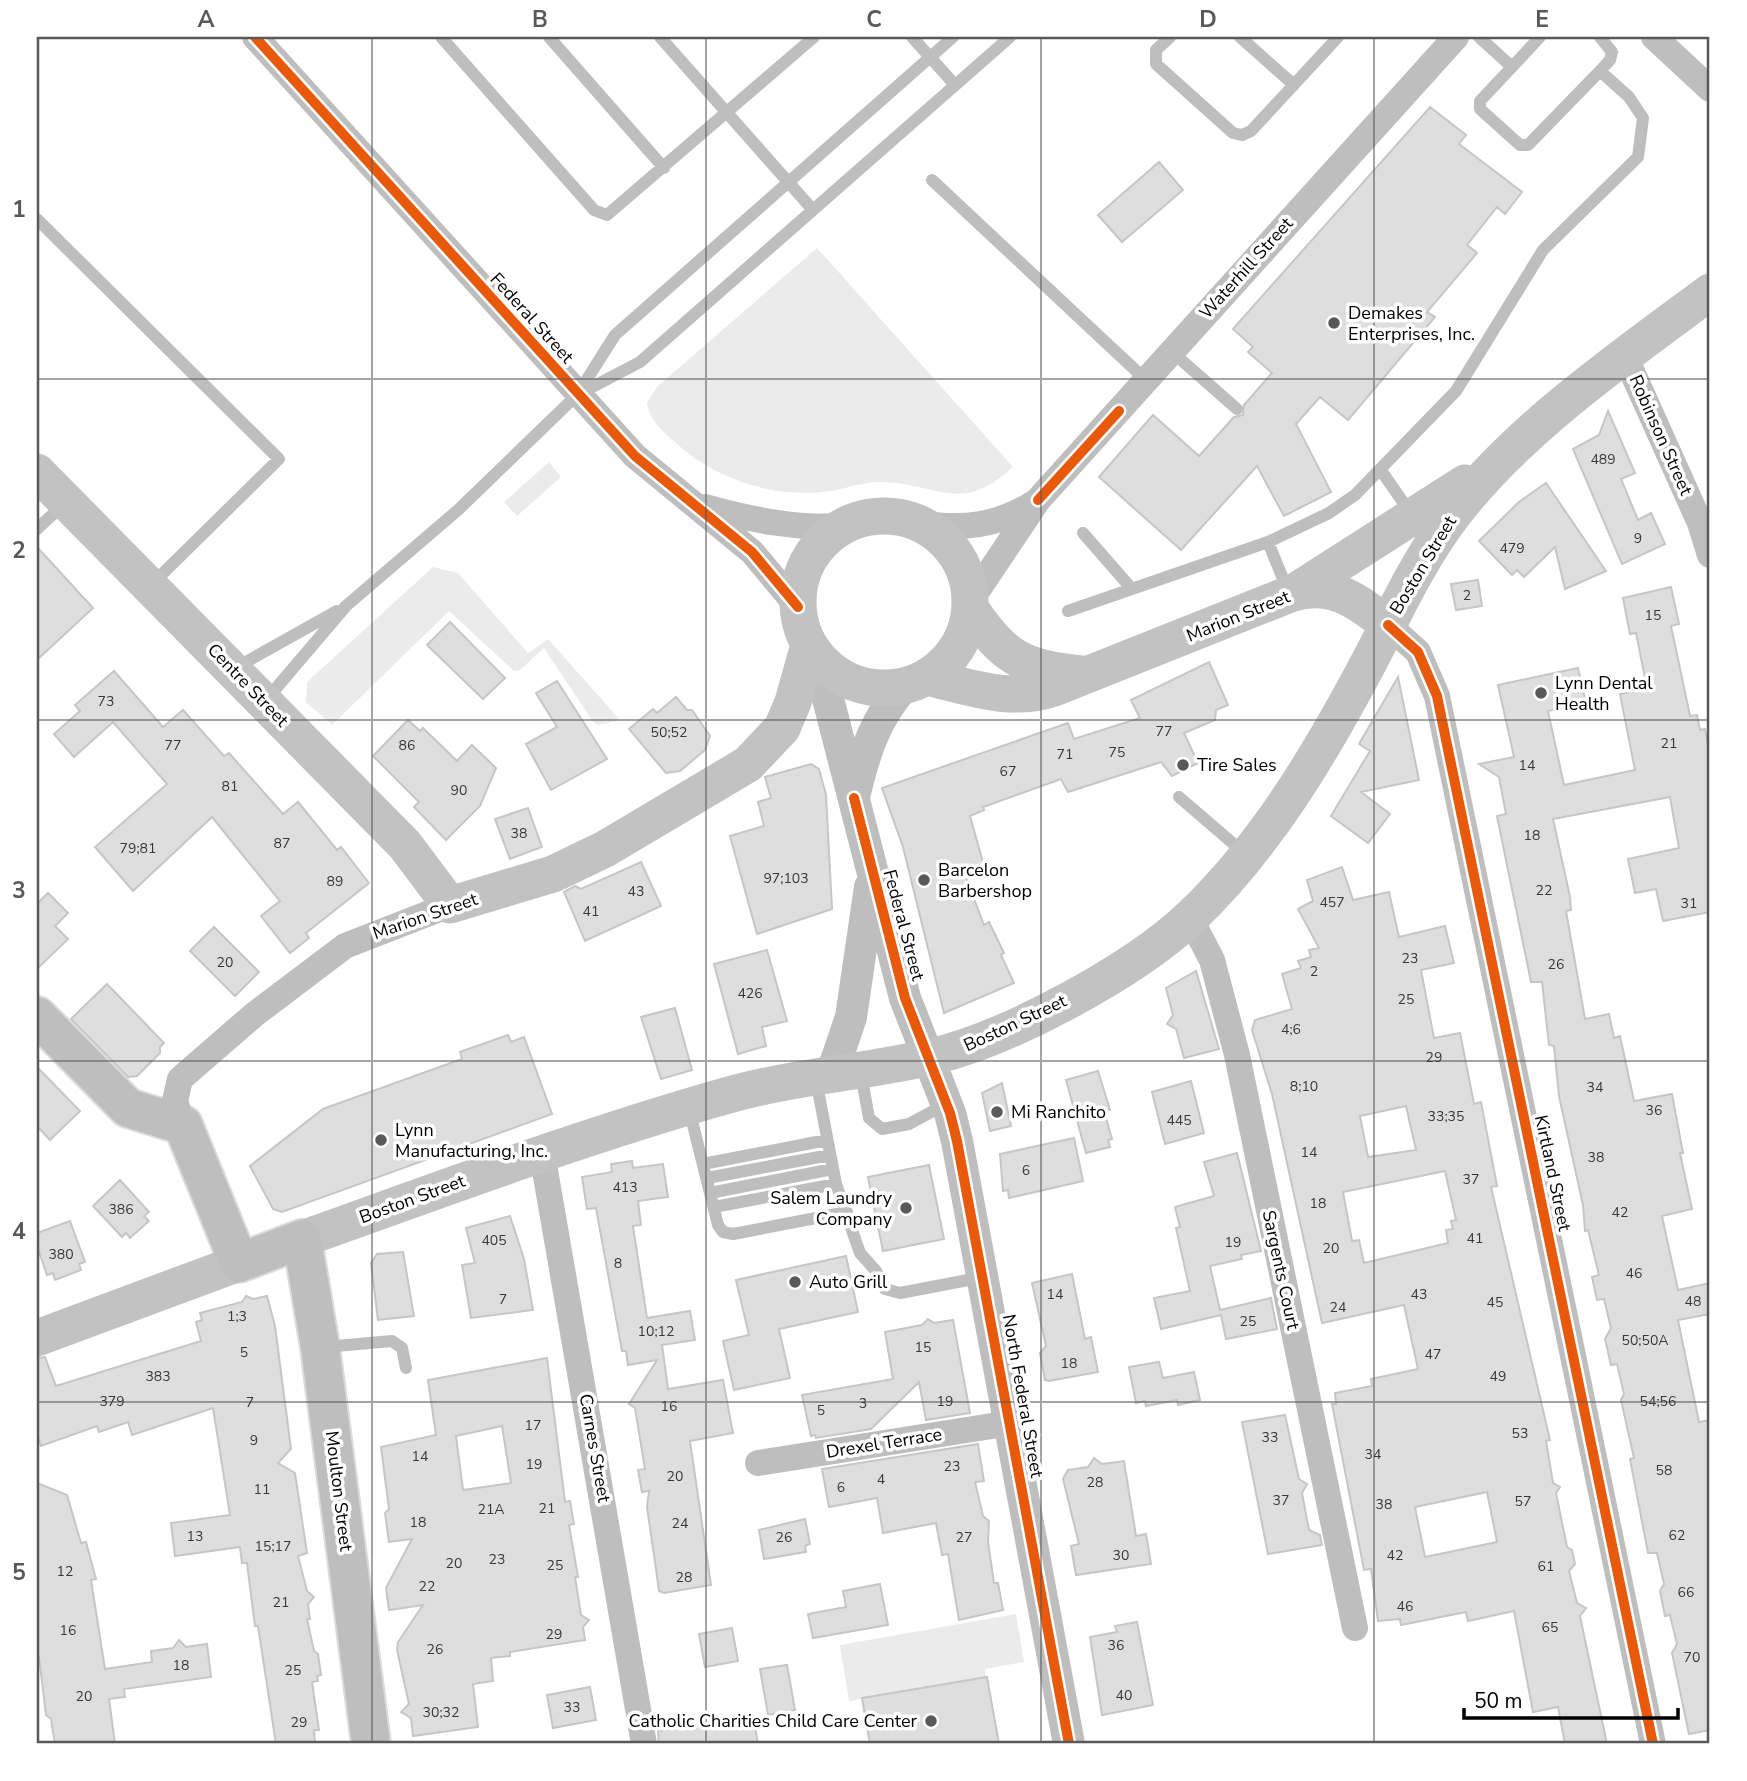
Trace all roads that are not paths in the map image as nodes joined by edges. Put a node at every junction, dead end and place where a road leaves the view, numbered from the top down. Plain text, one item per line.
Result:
1 (255, 37) edge
2 (441, 37) edge
3 (549, 37) edge
4 (660, 37) edge
5 (912, 37) edge
6 (953, 37) edge
7 (1010, 37) edge
8 (1170, 37) edge
9 (1240, 37) edge
10 (1338, 37) edge
11 (1479, 37) edge
12 (1540, 37) edge
13 (1600, 37) edge
14 (1654, 37) edge
15 (1453, 38) edge
16 (807, 39) edge
17 (930, 57) junction
18 (1512, 67) junction
19 (1600, 71) junction
20 (955, 85) junction
21 (1294, 85) junction
22 (1710, 89) edge
23 (727, 113) junction
24 (664, 169) junction
25 (932, 180) dead end
26 (788, 182) junction
27 (813, 210) junction
28 (37, 219) edge
29 (1710, 292) edge
30 (1171, 351) junction
31 (1625, 356) junction
32 (1146, 380) junction
33 (577, 395) junction
34 (1237, 409) dead end
35 (1507, 455) junction
36 (1380, 469) junction
37 (37, 472) edge
38 (1038, 500) junction
39 (67, 502) junction
40 (694, 503) junction
41 (1414, 517) junction
42 (920, 523) junction
43 (844, 526) junction
44 (37, 529) edge
45 (1083, 533) dead end
46 (1268, 542) junction
47 (1710, 555) edge
48 (151, 585) junction
49 (1132, 589) junction
50 (1290, 594) junction
51 (970, 604) junction
52 (346, 606) junction
53 (798, 607) junction
54 (1068, 611) dead end
55 (1388, 625) junction
56 (813, 650) junction
57 (232, 670) junction
58 (1082, 674) junction
59 (915, 681) junction
60 (264, 702) junction
61 (1179, 797) dead end
62 (855, 798) junction
63 (1246, 855) junction
64 (872, 875) junction
65 (450, 905) junction
66 (1190, 918) junction
67 (37, 1016) edge
68 (929, 1058) junction
69 (836, 1072) junction
70 (946, 1104) junction
71 (689, 1107) junction
72 (183, 1125) junction
73 (827, 1140) junction
74 (542, 1153) junction
75 (830, 1154) junction
76 (703, 1164) junction
77 (833, 1169) junction
78 (707, 1178) junction
79 (836, 1184) junction
80 (710, 1193) junction
81 (714, 1207) junction
82 (847, 1212) junction
83 (302, 1239) junction
84 (239, 1264) junction
85 (984, 1277) junction
86 (37, 1338) edge
87 (320, 1347) junction
88 (406, 1368) dead end
89 (1010, 1423) junction
90 (758, 1463) dead end
91 (1355, 1628) dead end
92 (371, 1744) edge
93 (644, 1744) edge
94 (1069, 1744) edge
95 (1653, 1744) edge

1 - 33 street, Federal Street
2 - 24 lane
3 - 24 lane
4 - 23 lane
5 - 17 lane
6 - 17 lane
7 - 20 lane
8 - 21 lane
9 - 21 lane
10 - 21 lane
11 - 18 lane
12 - 18 lane
13 - 19 lane
14 - 22 street
15 - 30 street, Waterhill Street
16 - 23 lane
17 - 20 lane
17 - 26 lane
18 - 19 lane
19 - 36 lane
20 - 27 lane
23 - 24 lane
23 - 26 lane
25 - 32 lane
26 - 27 lane
26 - 33 lane
27 - 33 lane
28 - 48 lane
29 - 31 main road, Boston Street
30 - 32 street, Waterhill Street
30 - 34 lane
31 - 35 main road, Boston Street
31 - 47 street, Robinson Street
32 - 38 street, Waterhill Street
33 - 40 street, Federal Street
33 - 52 lane
35 - 41 main road
35 - 55 main road, Boston Street
36 - 41 lane
36 - 46 lane
37 - 39 main road, Centre Street
38 - 42 street, Waterhill Street
38 - 51 street, Waterhill Street
39 - 44 lane
39 - 48 main road, Centre Street
40 - 43 street, Federal Street
40 - 53 street, Federal Street
41 - 50 main road
42 - 43 main road
42 - 51 main road
43 - 53 main road
45 - 49 lane
46 - 49 lane
46 - 50 lane
48 - 57 main road, Centre Street
49 - 54 lane
50 - 55 main road, Marion Street
50 - 58 main road, Marion Street
51 - 58 main road, Marion Street
51 - 59 main road
52 - 57 lane
52 - 60 lane
53 - 56 main road
55 - 63 main road, Boston Street
55 - 95 street, Kirtland Street
56 - 59 main road
56 - 62 street, Federal Street
56 - 65 main road, Marion Street
57 - 60 main road, Centre Street
58 - 59 main road, Marion Street
59 - 62 street, Federal Street
60 - 65 main road, Centre Street
61 - 63 lane
62 - 64 street, Federal Street
63 - 66 main road, Boston Street
64 - 68 street, Federal Street
64 - 69 street, Federal Street
65 - 72 street, Marion Street
66 - 68 main road, Boston Street
66 - 91 street, Sargents Court
67 - 72 main road
68 - 69 main road, Boston Street
68 - 70 street, North Federal Street
69 - 70 lane
69 - 71 main road, Boston Street
69 - 73 lane
70 - 85 street, North Federal Street
71 - 74 main road, Boston Street
71 - 76 lane
72 - 84 main road, Marion Street
73 - 75 lane
73 - 76 lane
74 - 83 main road, Boston Street
74 - 93 street, Carnes Street
75 - 77 lane
75 - 78 lane
76 - 78 lane
77 - 79 lane
77 - 80 lane
78 - 80 lane
79 - 81 lane
79 - 82 lane
80 - 81 lane
81 - 82 lane
82 - 85 lane
83 - 84 main road, Boston Street
83 - 87 main road, Moulton Street
84 - 86 main road, Boston Street
85 - 89 street, North Federal Street
87 - 88 lane
87 - 92 main road, Moulton Street
89 - 90 street, Drexel Terrace
89 - 94 street, North Federal Street

